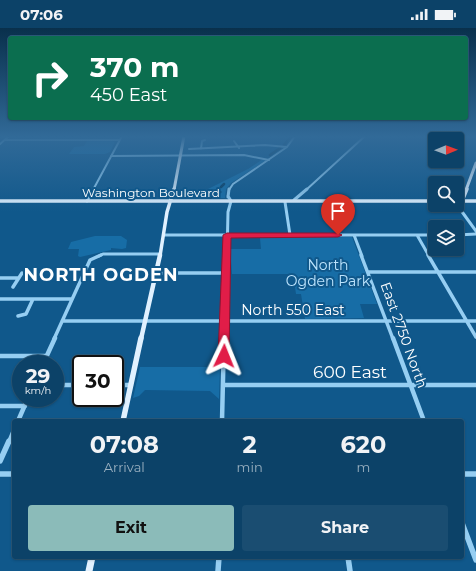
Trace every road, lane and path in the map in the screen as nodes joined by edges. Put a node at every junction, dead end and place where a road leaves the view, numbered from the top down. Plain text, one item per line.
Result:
1 (108, 161) edge
2 (180, 161) edge
3 (267, 161) edge
4 (337, 161) edge
5 (476, 163) edge
6 (228, 196) junction
7 (464, 196) edge
8 (294, 200) junction
9 (0, 201) edge
10 (6, 201) junction
11 (87, 201) junction
12 (171, 201) junction
13 (224, 201) junction
14 (231, 201) junction
15 (271, 201) junction
16 (305, 201) junction
17 (428, 201) edge
18 (464, 201) edge
19 (476, 201) edge
20 (285, 202) junction
21 (228, 206) junction
22 (462, 212) edge
23 (476, 230) edge
24 (464, 234) edge
25 (476, 234) edge
26 (164, 235) junction
27 (227, 235) junction
28 (290, 235) junction
29 (354, 235) junction
30 (417, 235) junction
31 (428, 235) edge
32 (160, 254) junction
33 (368, 272) junction
34 (438, 272) junction
35 (476, 272) edge
36 (22, 273) dead end
37 (156, 273) junction
38 (226, 273) junction
39 (0, 278) edge
40 (19, 278) junction
41 (14, 287) dead end
42 (33, 299) junction
43 (72, 299) junction
44 (0, 300) edge
45 (18, 316) dead end
46 (62, 321) junction
47 (145, 321) junction
48 (225, 321) junction
49 (467, 321) junction
50 (476, 321) edge
51 (386, 322) junction
52 (476, 338) edge
53 (47, 355) edge
54 (0, 356) edge
55 (12, 356) edge
56 (124, 385) edge
57 (131, 385) junction
58 (223, 385) junction
59 (410, 385) junction
60 (476, 385) edge
61 (0, 406) edge
62 (12, 406) edge
63 (25, 407) edge
64 (19, 419) edge
65 (123, 419) edge
66 (222, 419) edge
67 (423, 419) edge
68 (12, 434) edge
69 (0, 461) edge
70 (0, 474) edge
71 (12, 474) edge
72 (464, 474) edge
73 (476, 474) edge
74 (464, 528) edge
75 (92, 559) edge
76 (219, 559) edge
77 (348, 559) edge
78 (476, 560) edge
79 (89, 571) edge
80 (218, 571) edge
81 (350, 571) edge

1 - 11 street
2 - 12 main road
3 - 6 street
4 - 8 street
5 - 7 main road
6 - 13 street
6 - 14 street
8 - 15 main road
8 - 16 main road
9 - 10 main road
10 - 11 main road
10 - 11 main road, Washington Boulevard
11 - 12 main road, Washington Boulevard
12 - 13 main road, Washington Boulevard
12 - 26 main road
13 - 14 main road, Washington Boulevard
13 - 21 street
14 - 15 main road, Washington Boulevard
14 - 21 street
15 - 20 main road
16 - 17 main road
16 - 20 main road
18 - 19 main road
20 - 28 street
21 - 27 street
22 - 23 street
24 - 25 street
26 - 27 street
26 - 32 main road
27 - 28 street
27 - 38 street
28 - 29 street
29 - 30 street
29 - 33 street, East 2750 North
30 - 31 street
30 - 34 street
32 - 37 main road
32 - 43 street
33 - 34 street
33 - 51 street, East 2750 North
34 - 35 street
34 - 49 street
36 - 40 street
37 - 38 street
37 - 47 main road
38 - 48 street
39 - 40 street
40 - 41 street
42 - 43 street
42 - 44 street
42 - 45 street
43 - 46 street
46 - 47 street, North 550 East
46 - 53 street
47 - 48 street, North 550 East
47 - 57 main road
48 - 51 street, North 550 East
48 - 58 street
49 - 50 street, North 550 East
49 - 51 street, North 550 East
49 - 52 street
51 - 59 street, East 2750 North
54 - 55 street
56 - 57 street
57 - 65 main road
58 - 59 street, 600 East
58 - 66 street
59 - 60 street, 600 East
59 - 67 street, East 2750 North
61 - 62 street
63 - 64 street
68 - 69 street
70 - 71 street
72 - 73 street
74 - 78 street
75 - 79 main road
76 - 80 street
77 - 81 street

